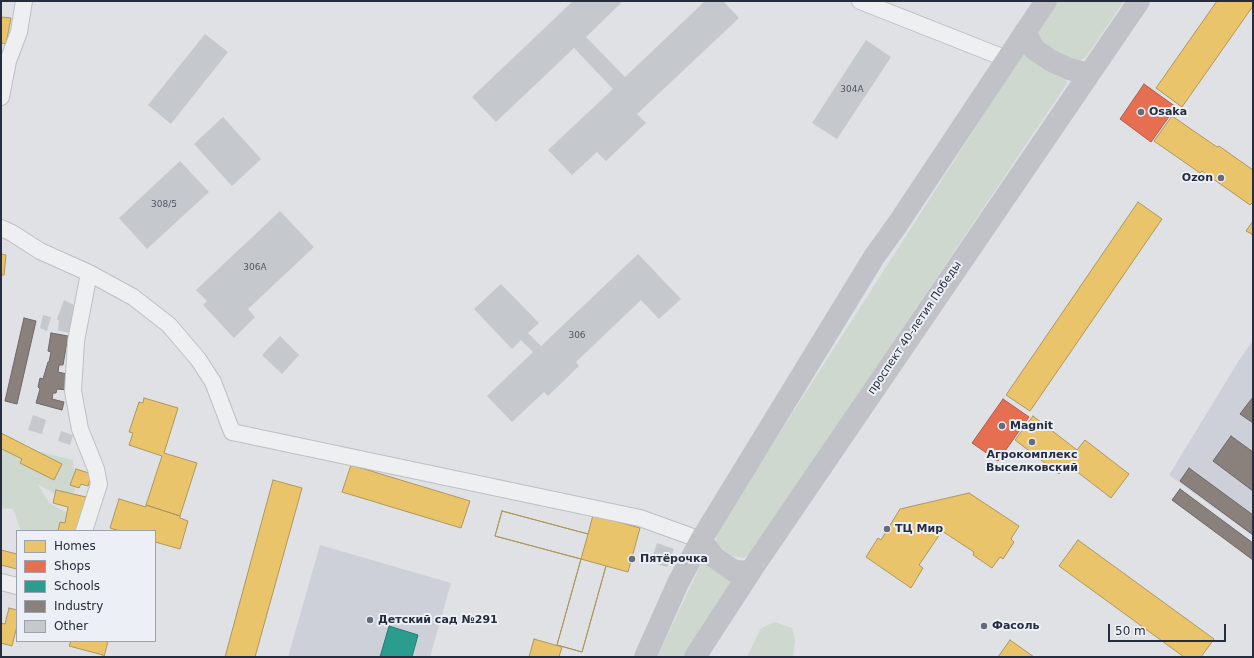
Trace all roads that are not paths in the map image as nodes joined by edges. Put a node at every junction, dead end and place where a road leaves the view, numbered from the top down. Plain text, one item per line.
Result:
1 (24, 1) edge
2 (860, 1) edge
3 (1046, 1) edge
4 (1139, 1) edge
5 (1025, 32) junction
6 (1007, 59) junction
7 (5, 61) edge
8 (1089, 74) junction
9 (1, 97) edge
10 (1, 228) edge
11 (89, 273) junction
12 (84, 530) edge
13 (700, 540) junction
14 (750, 572) junction
15 (1, 582) edge
16 (16, 586) edge
17 (645, 657) edge
18 (695, 657) edge

1 - 7 street
2 - 6 street
3 - 5 main road
4 - 8 main road, проспект 40-летия Победы
5 - 6 main road
5 - 8 main road
6 - 13 main road
7 - 9 street
8 - 14 main road, проспект 40-летия Победы
10 - 11 street
11 - 12 street
11 - 13 street
13 - 14 main road
13 - 17 main road
14 - 18 main road, проспект 40-летия Победы
15 - 16 street

